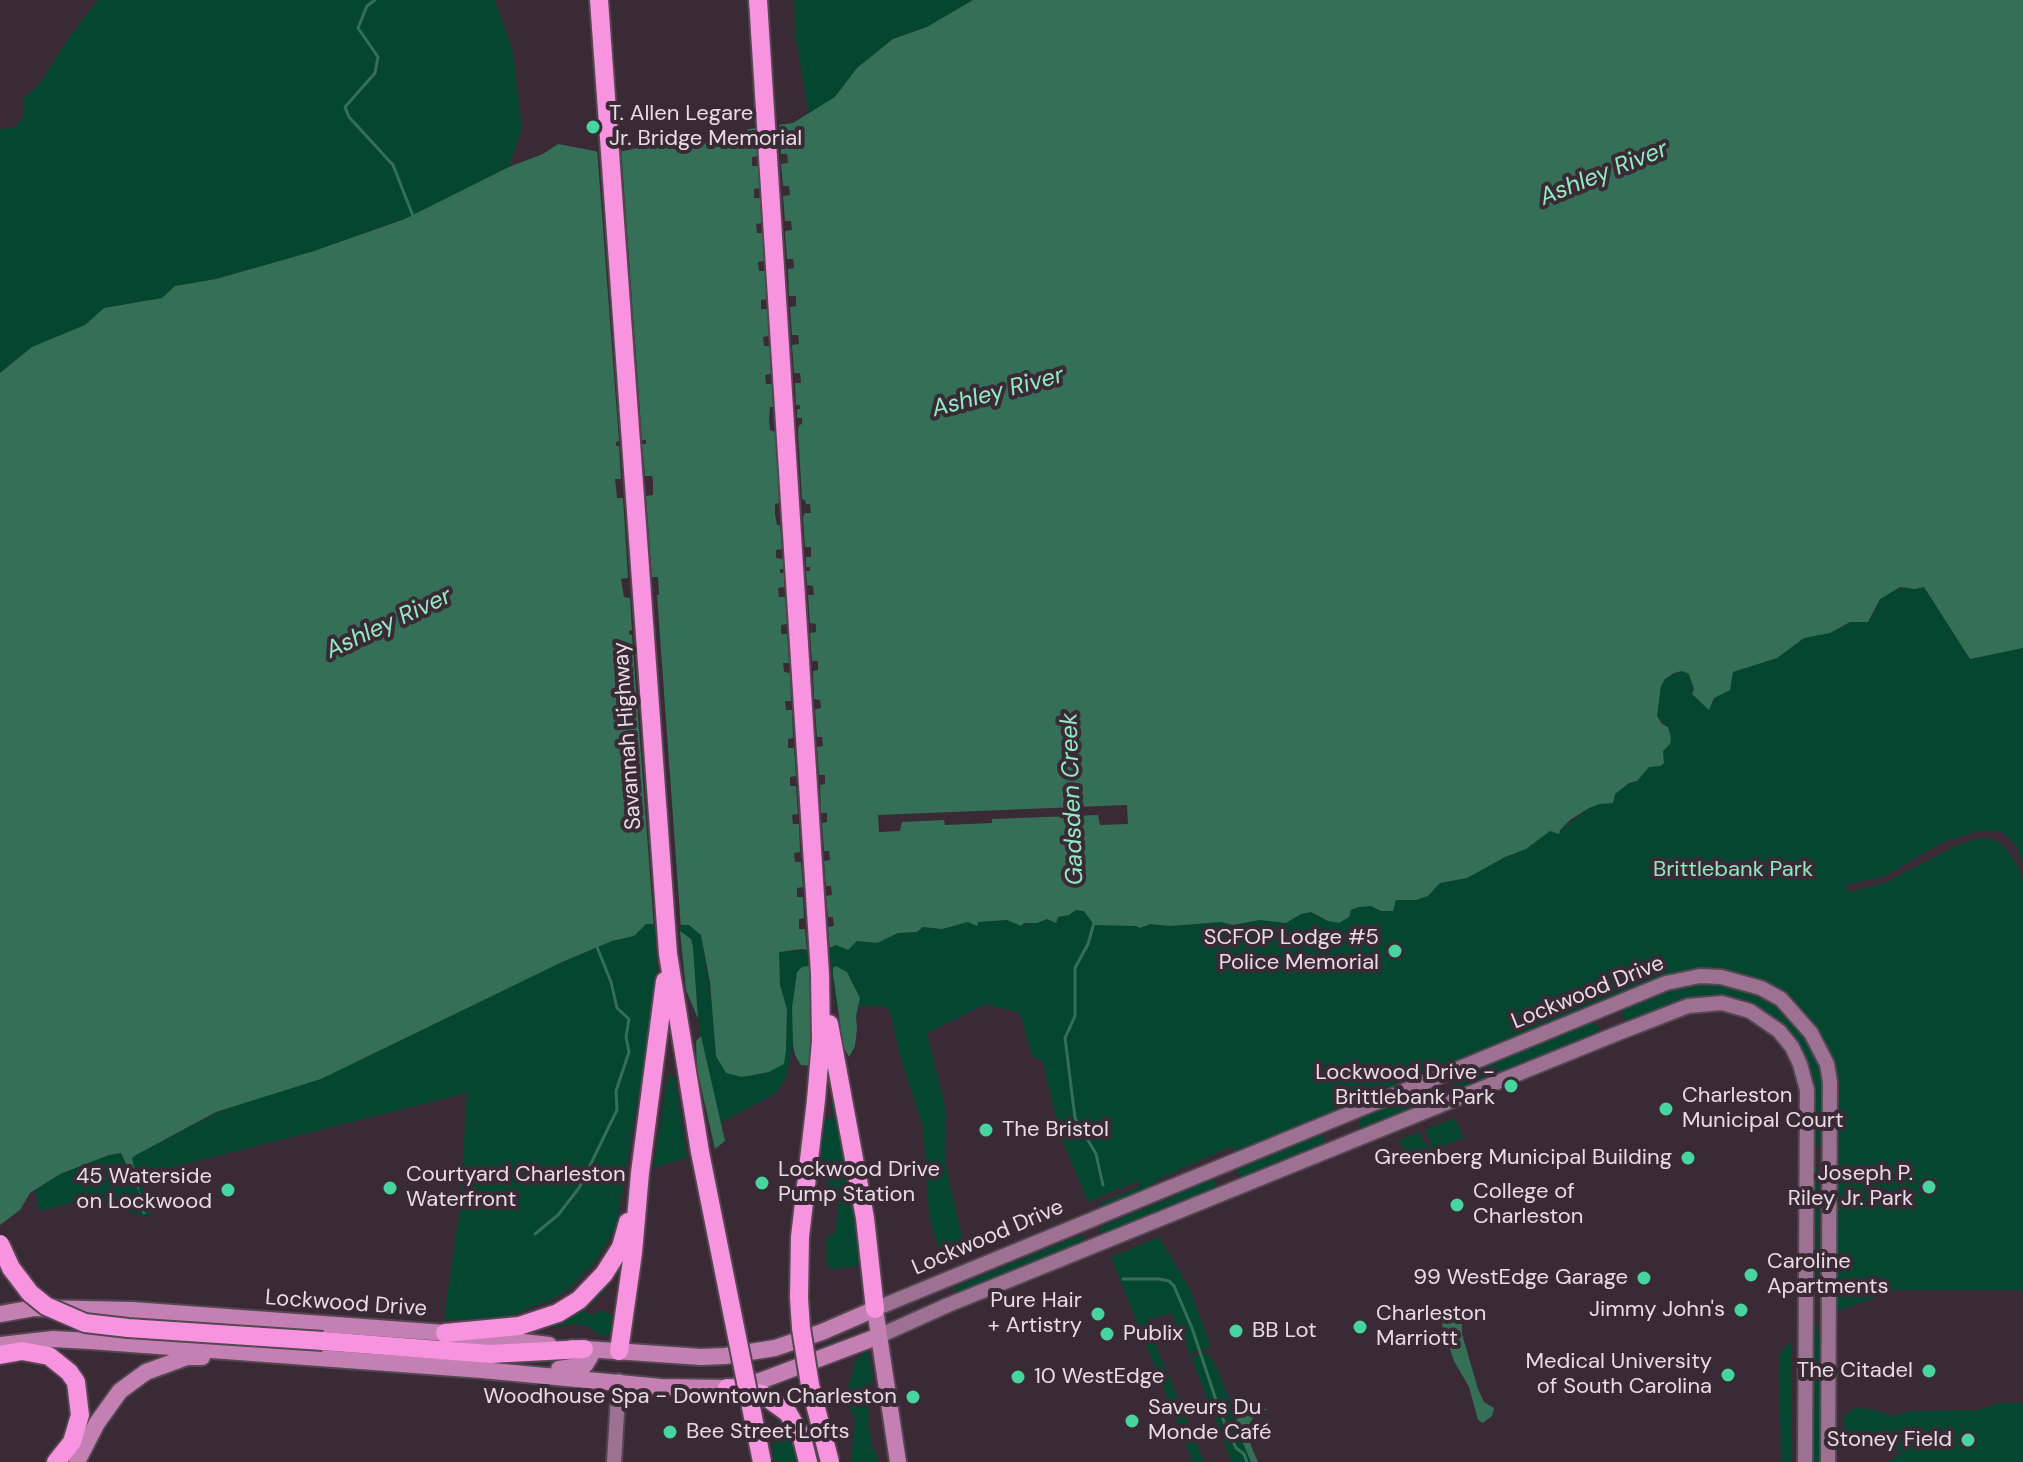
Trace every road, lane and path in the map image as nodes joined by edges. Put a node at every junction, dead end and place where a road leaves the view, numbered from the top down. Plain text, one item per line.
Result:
1 (599, 0) edge
2 (758, 0) edge
3 (668, 949) junction
4 (820, 974) junction
5 (1606, 1008) junction
6 (1616, 1034) junction
7 (1443, 1075) junction
8 (1454, 1100) junction
9 (1338, 1118) junction
10 (1348, 1143) junction
11 (1807, 1154) junction
12 (1829, 1156) junction
13 (1224, 1164) junction
14 (640, 1173) junction
15 (1233, 1189) junction
16 (1086, 1221) junction
17 (0, 1244) edge
18 (1096, 1246) junction
19 (939, 1283) junction
20 (1829, 1289) junction
21 (1806, 1302) junction
22 (948, 1305) junction
23 (875, 1309) junction
24 (0, 1314) edge
25 (445, 1333) junction
26 (879, 1336) junction
27 (0, 1345) edge
28 (584, 1349) junction
29 (619, 1351) junction
30 (267, 1354) junction
31 (0, 1355) edge
32 (482, 1370) junction
33 (619, 1381) junction
34 (727, 1388) junction
35 (56, 1462) edge
36 (77, 1462) edge
37 (614, 1462) edge
38 (762, 1462) edge
39 (808, 1462) edge
40 (830, 1462) edge
41 (898, 1462) edge
42 (1805, 1462) edge
43 (1828, 1462) edge

1 - 3 highway, Savannah Highway
2 - 4 highway
3 - 14 highway
3 - 38 highway, Savannah Highway, bridge
4 - 23 highway
4 - 40 highway, bridge
5 - 6 main road
5 - 7 main road, Lockwood Drive
5 - 12 main road, Lockwood Drive
6 - 8 main road, Lockwood Drive
6 - 11 main road, Lockwood Drive
7 - 8 main road
7 - 9 main road, Lockwood Drive
8 - 10 main road, Lockwood Drive
9 - 10 main road
9 - 13 main road, Lockwood Drive
10 - 15 main road, Lockwood Drive
11 - 12 main road
11 - 21 main road, Lockwood Drive
12 - 20 main road, Lockwood Drive
13 - 15 main road
13 - 16 main road, Lockwood Drive
14 - 25 highway
14 - 29 highway
15 - 18 main road, Lockwood Drive
16 - 18 main road
16 - 19 main road, Lockwood Drive
17 - 28 highway, bridge
18 - 22 main road, Lockwood Drive
19 - 22 main road
19 - 23 main road, Lockwood Drive
20 - 21 main road
20 - 43 main road, Lockwood Drive
21 - 42 main road, Lockwood Drive
22 - 26 main road, Lockwood Drive
23 - 26 main road
23 - 29 main road, Lockwood Drive
24 - 25 main road, Lockwood Drive, bridge
25 - 28 main road, Lockwood Drive
26 - 34 main road, Lockwood Drive
26 - 41 main road
27 - 30 main road, Lockwood Drive
28 - 29 main road, Lockwood Drive
28 - 32 main road
29 - 33 main road
30 - 32 main road, Lockwood Drive
30 - 36 main road
31 - 35 highway
32 - 33 main road, Lockwood Drive
33 - 34 main road, Lockwood Drive
33 - 37 main road
34 - 39 highway

